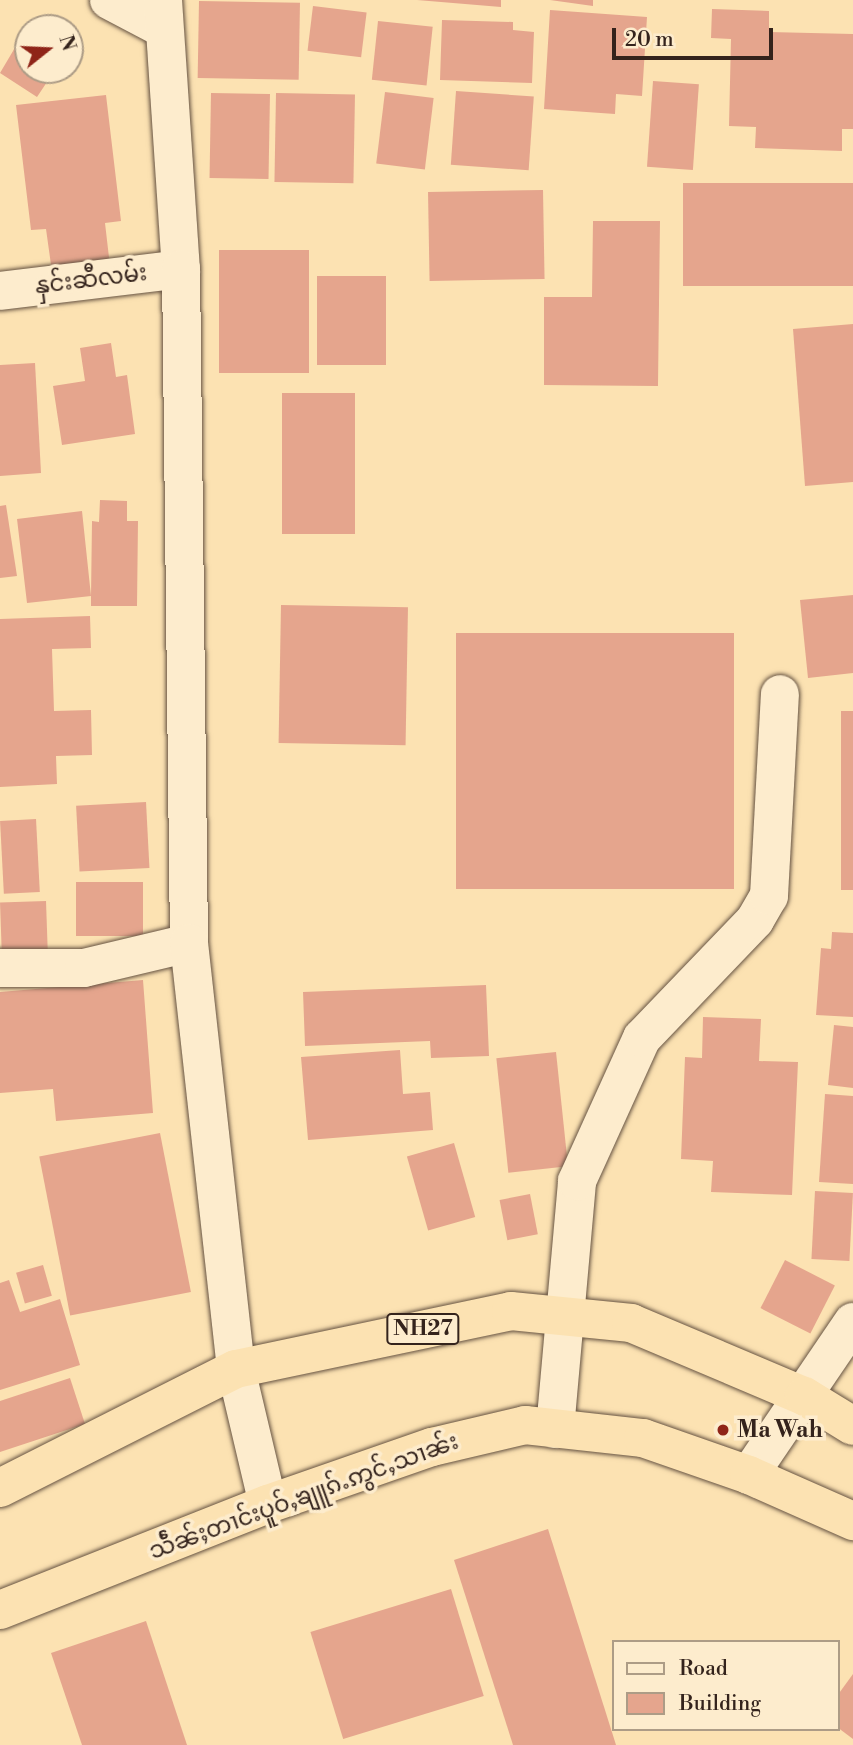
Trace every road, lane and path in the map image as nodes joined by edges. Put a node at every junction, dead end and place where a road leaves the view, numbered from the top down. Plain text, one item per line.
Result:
1 (110, 0) edge
2 (164, 14) edge
3 (181, 269) junction
4 (0, 291) edge
5 (780, 694) dead end
6 (189, 943) junction
7 (0, 968) edge
8 (564, 1317) junction
9 (853, 1322) edge
10 (236, 1369) junction
11 (804, 1396) junction
12 (853, 1426) edge
13 (555, 1429) junction
14 (749, 1475) junction
15 (0, 1488) edge
16 (268, 1504) junction
17 (853, 1521) edge
18 (0, 1610) edge

1 - 2 street
2 - 3 street
3 - 4 street, နှင်းဆီလမ်း
3 - 6 street
5 - 8 street
6 - 7 street
6 - 10 street
8 - 10 highway, NH27
8 - 11 highway, NH27
8 - 13 street
9 - 11 street
10 - 15 highway, NH27
10 - 16 street
11 - 12 highway, NH27
11 - 14 street
13 - 14 highway, သဵႅၼ်ႈတၢင်းပူဝ်ႇၶျူၵ်ႉဢွင်ႇသၢၼ်း
13 - 16 highway, သဵႅၼ်ႈတၢင်းပူဝ်ႇၶျူၵ်ႉဢွင်ႇသၢၼ်း
14 - 17 highway, သဵႅၼ်ႈတၢင်းပူဝ်ႇၶျူၵ်ႉဢွင်ႇသၢၼ်း
16 - 18 highway, သဵႅၼ်ႈတၢင်းပူဝ်ႇၶျူၵ်ႉဢွင်ႇသၢၼ်း

